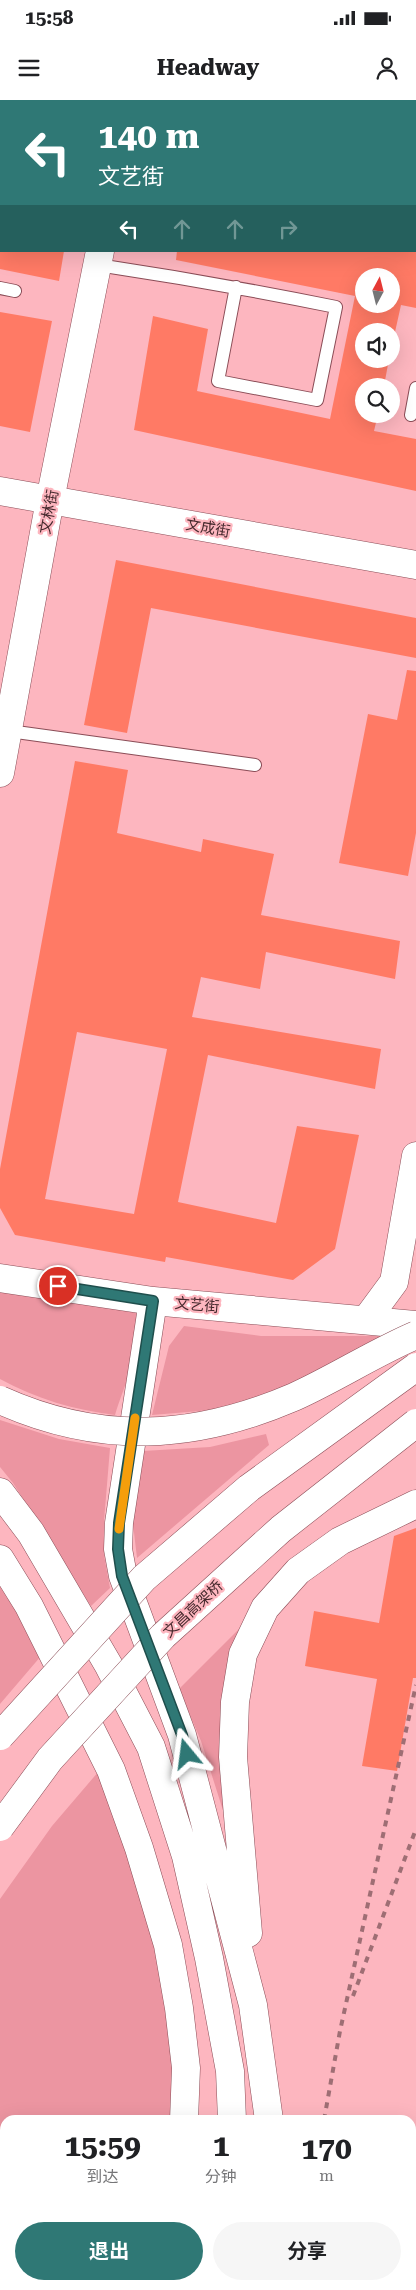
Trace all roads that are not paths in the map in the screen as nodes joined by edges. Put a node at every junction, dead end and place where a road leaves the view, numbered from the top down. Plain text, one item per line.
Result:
1 (99, 258) edge
2 (236, 287) junction
3 (0, 288) edge
4 (15, 291) dead end
5 (416, 388) edge
6 (411, 414) dead end
7 (0, 491) edge
8 (50, 500) junction
9 (416, 565) edge
10 (9, 731) junction
11 (255, 764) dead end
12 (0, 773) edge
13 (416, 1156) edge
14 (0, 1278) edge
15 (153, 1301) junction
16 (366, 1320) junction
17 (412, 1324) edge
18 (416, 1368) edge
19 (0, 1400) edge
20 (412, 1427) edge
21 (0, 1492) edge
22 (416, 1504) edge
23 (0, 1559) edge
24 (0, 1736) edge
25 (0, 1827) edge
26 (254, 2005) junction
27 (184, 2115) edge
28 (232, 2115) edge
29 (268, 2115) edge

1 - 2 lane
1 - 8 main road, 文林街
2 - 2 lane
3 - 4 lane
5 - 6 lane
7 - 8 main road, 文成街
8 - 9 main road, 文成街
8 - 10 main road, 文林街
10 - 11 lane
10 - 12 main road, 文林街
13 - 16 main road
14 - 15 main road, 文艺街
15 - 16 main road, 文艺街
15 - 26 main road
16 - 17 main road, 文艺街
17 - 19 main road, bridge
18 - 24 main road, bridge
20 - 25 main road, 文昌高架桥, bridge
21 - 28 main road
22 - 26 main road
23 - 27 main road
26 - 29 main road

